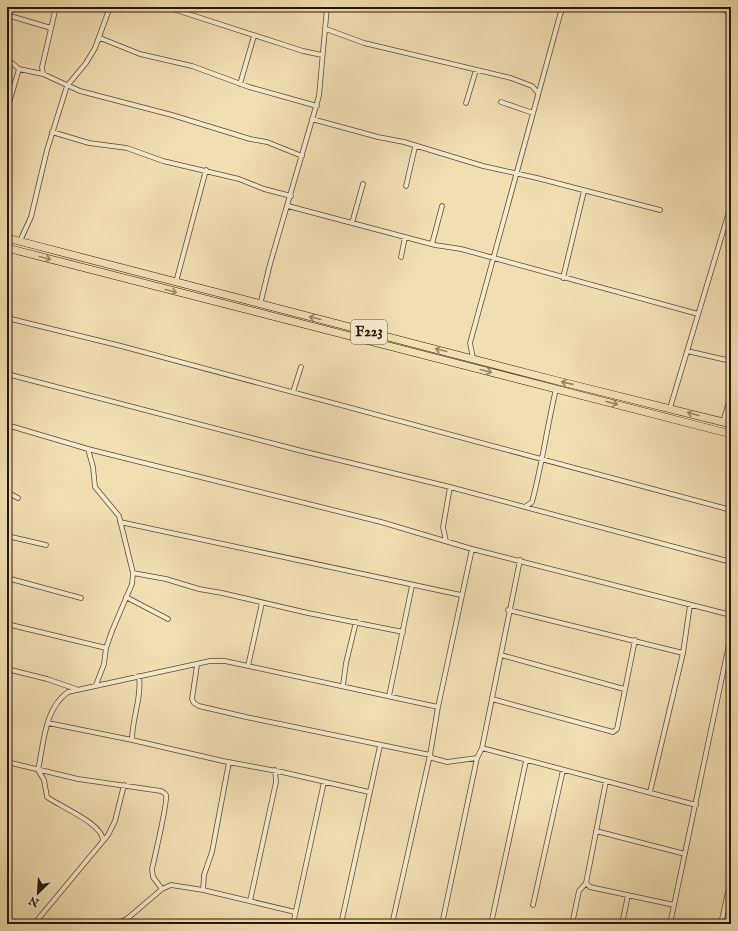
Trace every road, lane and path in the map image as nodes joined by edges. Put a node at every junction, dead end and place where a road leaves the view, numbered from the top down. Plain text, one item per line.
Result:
1 (56, 7) edge
2 (110, 7) edge
3 (162, 7) edge
4 (327, 7) edge
5 (563, 7) edge
6 (721, 7) edge
7 (729, 13) dead end
8 (7, 15) edge
9 (51, 28) junction
10 (326, 29) junction
11 (254, 36) junction
12 (100, 38) junction
13 (322, 55) junction
14 (7, 62) edge
15 (19, 69) junction
16 (476, 70) junction
17 (43, 74) junction
18 (240, 84) junction
19 (67, 86) junction
20 (538, 93) junction
21 (501, 102) dead end
22 (466, 103) dead end
23 (317, 106) junction
24 (7, 110) edge
25 (533, 113) junction
26 (312, 119) junction
27 (52, 132) junction
28 (415, 147) junction
29 (302, 156) junction
30 (206, 170) junction
31 (517, 174) junction
32 (363, 184) dead end
33 (406, 186) dead end
34 (584, 191) junction
35 (291, 196) junction
36 (731, 205) edge
37 (288, 206) junction
38 (442, 206) dead end
39 (660, 210) dead end
40 (352, 223) junction
41 (405, 237) junction
42 (7, 238) edge
43 (20, 241) junction
44 (432, 244) junction
45 (7, 248) edge
46 (400, 257) dead end
47 (493, 259) junction
48 (563, 278) junction
49 (176, 282) junction
50 (260, 304) junction
51 (698, 314) junction
52 (7, 318) edge
53 (411, 342) junction
54 (687, 351) junction
55 (408, 352) junction
56 (473, 358) junction
57 (731, 361) edge
58 (300, 367) dead end
59 (7, 374) edge
60 (556, 389) junction
61 (293, 392) junction
62 (731, 395) edge
63 (670, 408) junction
64 (723, 422) junction
65 (731, 424) edge
66 (7, 425) edge
67 (731, 434) edge
68 (88, 449) junction
69 (541, 458) junction
70 (450, 487) junction
71 (7, 492) edge
72 (18, 498) dead end
73 (528, 506) junction
74 (731, 510) edge
75 (120, 522) junction
76 (7, 536) edge
77 (446, 541) junction
78 (46, 545) dead end
79 (472, 549) junction
80 (520, 560) junction
81 (731, 562) edge
82 (133, 573) junction
83 (7, 578) edge
84 (412, 586) junction
85 (462, 595) junction
86 (126, 597) junction
87 (81, 598) dead end
88 (262, 603) junction
89 (690, 605) junction
90 (508, 610) junction
91 (731, 615) edge
92 (168, 619) dead end
93 (356, 622) junction
94 (7, 624) edge
95 (731, 627) edge
96 (403, 632) junction
97 (635, 640) junction
98 (106, 648) junction
99 (683, 653) junction
100 (501, 655) junction
101 (197, 665) junction
102 (248, 666) junction
103 (7, 669) edge
104 (139, 676) junction
105 (96, 685) junction
106 (343, 685) junction
107 (76, 689) junction
108 (624, 689) junction
109 (389, 696) junction
110 (492, 699) junction
111 (438, 707) junction
112 (48, 723) junction
113 (132, 740) junction
114 (380, 746) junction
115 (482, 748) junction
116 (430, 755) junction
117 (477, 758) junction
118 (526, 761) junction
119 (7, 762) edge
120 (230, 762) junction
121 (38, 770) junction
122 (275, 770) junction
123 (563, 770) junction
124 (606, 781) junction
125 (324, 782) junction
126 (124, 785) junction
127 (369, 792) junction
128 (650, 792) junction
129 (696, 805) junction
130 (596, 831) junction
131 (103, 841) junction
132 (685, 854) junction
133 (731, 878) edge
134 (586, 883) junction
135 (162, 889) junction
136 (730, 889) edge
137 (203, 890) junction
138 (628, 895) junction
139 (250, 901) junction
140 (533, 905) dead end
141 (674, 905) junction
142 (295, 912) junction
143 (119, 923) edge
144 (34, 924) edge
145 (130, 924) edge
146 (293, 924) edge
147 (341, 924) edge
148 (392, 924) edge
149 (442, 924) edge
150 (491, 924) edge
151 (572, 924) edge
152 (622, 924) edge
153 (670, 924) edge
154 (721, 924) edge

1 - 9 street
2 - 12 street
3 - 11 street
4 - 10 street
5 - 20 street
6 - 7 street
8 - 9 street
9 - 17 street
10 - 13 street
10 - 16 street
11 - 13 street
11 - 18 street
12 - 18 street
12 - 19 street
13 - 23 street
14 - 15 street
15 - 17 street
15 - 24 street
16 - 20 street
16 - 22 street
17 - 19 street
18 - 23 street
19 - 27 street
19 - 29 street
20 - 25 street
21 - 25 street
23 - 26 street
25 - 31 street
26 - 28 street
26 - 29 street
27 - 30 street
27 - 43 street
28 - 31 street
28 - 33 street
29 - 35 street
30 - 35 street
30 - 49 street
31 - 34 street
31 - 47 street
32 - 40 street
34 - 39 street
34 - 48 street
35 - 37 street
36 - 51 street
37 - 40 street
37 - 50 street
38 - 44 street
40 - 41 street
41 - 44 street
41 - 46 street
42 - 43 main road, F223
43 - 49 main road, F223
44 - 47 street
45 -> 55 main road, F223
47 - 48 street
47 - 56 street
48 - 51 street
49 - 50 main road, F223
53 -> 50 main road, F223
51 - 54 street
52 - 61 street
53 - 55 main road
56 -> 53 main road, F223
54 - 57 street
54 - 63 street
55 -> 60 main road, F223
63 -> 56 main road, F223
58 - 61 street
59 - 70 street
60 -> 67 main road, F223
60 - 69 street
61 - 69 street
62 - 64 street
64 -> 63 main road, F223
64 - 65 main road, F223
66 - 68 street
68 - 75 street
68 - 77 street
69 - 73 street
69 - 74 street
70 - 73 street
70 - 77 street
71 - 72 street
73 - 81 street
75 - 82 street
75 - 84 street
76 - 78 street
77 - 79 street
79 - 80 street
79 - 85 street
80 - 89 street
80 - 90 street
82 - 86 street
82 - 88 street
83 - 87 street
84 - 85 street
84 - 96 street
85 - 111 street
86 - 92 street
86 - 98 street
88 - 93 street
88 - 102 street
89 - 91 street
89 - 99 street
90 - 97 street
90 - 100 street
93 - 96 street
93 - 106 street
94 - 98 street
95 - 129 street
96 - 109 street
97 - 99 street
97 - 108 street
98 - 105 street
99 - 128 street
100 - 108 street
100 - 110 street
101 - 102 street
101 - 104 street
101 - 114 street
102 - 106 street
103 - 107 street
104 - 105 street
104 - 113 street
105 - 107 street
106 - 109 street
107 - 112 street
108 - 110 street
109 - 111 street
110 - 115 street
111 - 116 street
112 - 113 street
112 - 121 street
113 - 120 street
114 - 116 street
114 - 127 street
115 - 117 street
115 - 118 street
116 - 117 street
116 - 148 street
117 - 149 street
118 - 123 street
118 - 150 street
119 - 121 street
120 - 122 street
120 - 137 street
121 - 126 street
121 - 131 street
122 - 125 street
122 - 139 street
123 - 124 street
123 - 140 street
124 - 128 street
124 - 130 street
125 - 127 street
125 - 142 street
126 - 131 street
126 - 135 street
127 - 147 street
128 - 129 street
129 - 132 street
130 - 132 street
130 - 134 street
131 - 144 street
132 - 141 street
133 - 136 street
134 - 138 street
134 - 151 street
135 - 137 street
135 - 143 street
136 - 154 street
137 - 139 street
138 - 141 street
138 - 152 street
139 - 142 street
141 - 153 street
142 - 146 street
143 - 145 street

